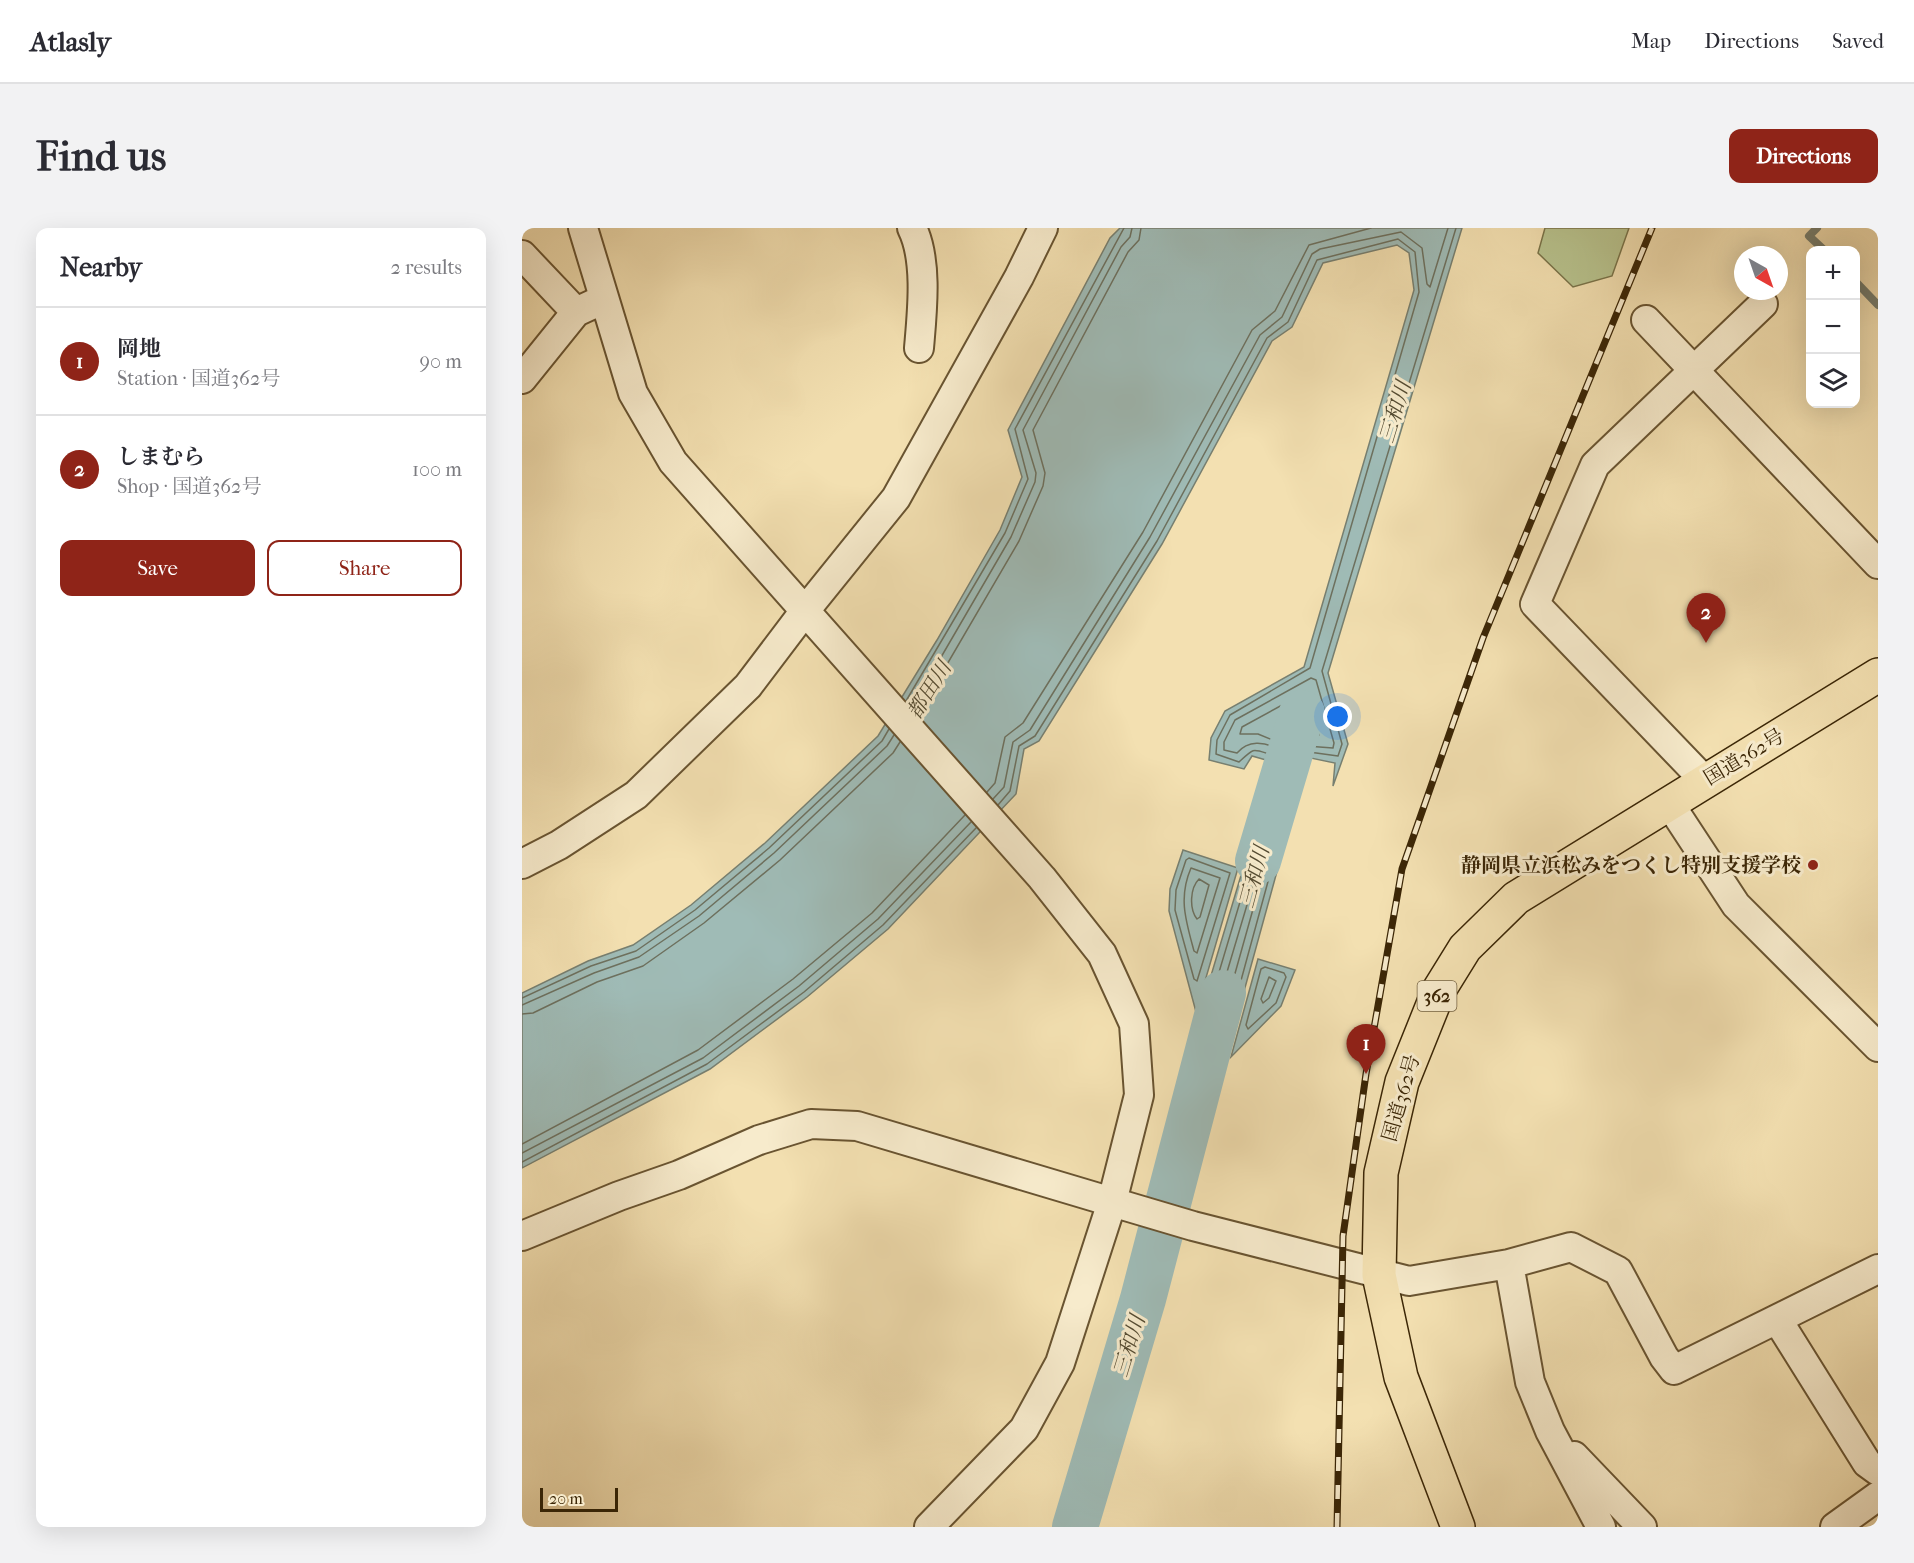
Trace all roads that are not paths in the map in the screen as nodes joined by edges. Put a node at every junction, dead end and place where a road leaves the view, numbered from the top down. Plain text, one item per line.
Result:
1 (583, 228) edge
2 (913, 228) edge
3 (1044, 228) edge
4 (522, 255) edge
5 (604, 299) junction
6 (1763, 304) dead end
7 (576, 312) junction
8 (1646, 320) dead end
9 (919, 348) dead end
10 (1694, 370) junction
11 (522, 379) edge
12 (1878, 564) edge
13 (810, 619) junction
14 (1878, 675) edge
15 (1705, 781) junction
16 (1669, 803) junction
17 (522, 864) edge
18 (1878, 1047) edge
19 (1123, 1205) junction
20 (522, 1236) edge
21 (1509, 1264) junction
22 (1878, 1269) edge
23 (1379, 1275) junction
24 (1777, 1319) junction
25 (1550, 1431) junction
26 (1878, 1471) edge
27 (1878, 1496) edge
28 (928, 1527) edge
29 (1458, 1527) edge
30 (1602, 1527) edge
31 (1642, 1527) edge
32 (1835, 1527) edge

1 - 5 street
2 - 9 street
3 - 13 street
4 - 7 street
5 - 7 street
5 - 13 street
6 - 10 street
7 - 11 street
8 - 10 street
10 - 12 street
10 - 15 street
13 - 17 street
13 - 19 street
14 - 15 highway, 国道362号 / 362
15 - 16 highway, 国道362号 / 362
16 - 18 street
16 - 23 highway, 国道362号 / 362
19 - 20 street
19 - 23 street
19 - 28 street
21 - 23 street
21 - 24 street
21 - 25 street
22 - 24 street
23 - 29 highway, 国道362号 / 362
24 - 26 street
25 - 30 street
25 - 31 street
27 - 32 street

